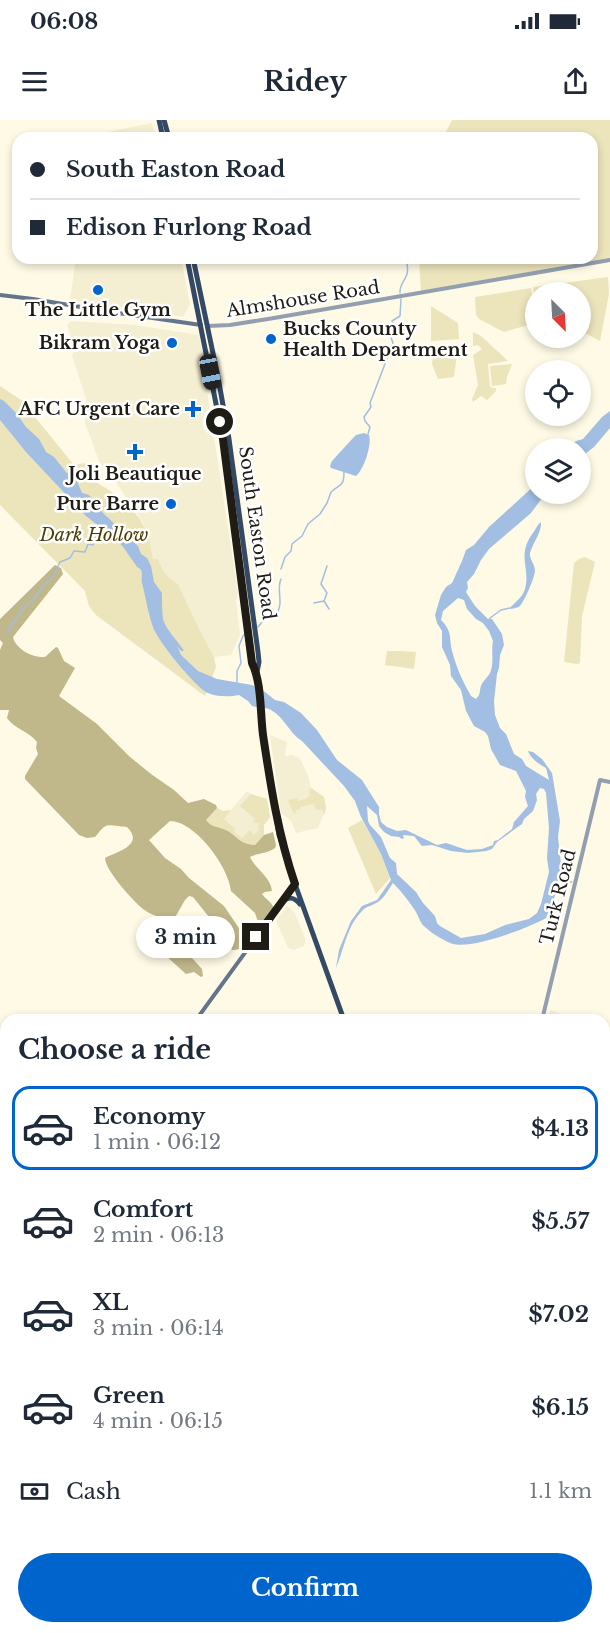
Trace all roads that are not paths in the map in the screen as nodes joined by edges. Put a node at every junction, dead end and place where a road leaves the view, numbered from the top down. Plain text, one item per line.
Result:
1 (189, 264) edge
2 (194, 264) edge
3 (587, 264) edge
4 (0, 295) edge
5 (204, 325) junction
6 (610, 782) edge
7 (295, 884) junction
8 (282, 902) junction
9 (303, 908) junction
10 (200, 1014) edge
11 (342, 1014) edge
12 (543, 1014) edge

1 - 5 highway
2 - 5 highway
3 - 5 street, Almshouse Road
4 - 5 main road, Almshouse Road
5 - 7 highway, South Easton Road
6 - 12 street, Turk Road
7 - 8 main road
7 - 9 highway, South Easton Road
8 - 9 highway
8 - 10 main road
9 - 11 highway, South Easton Road

